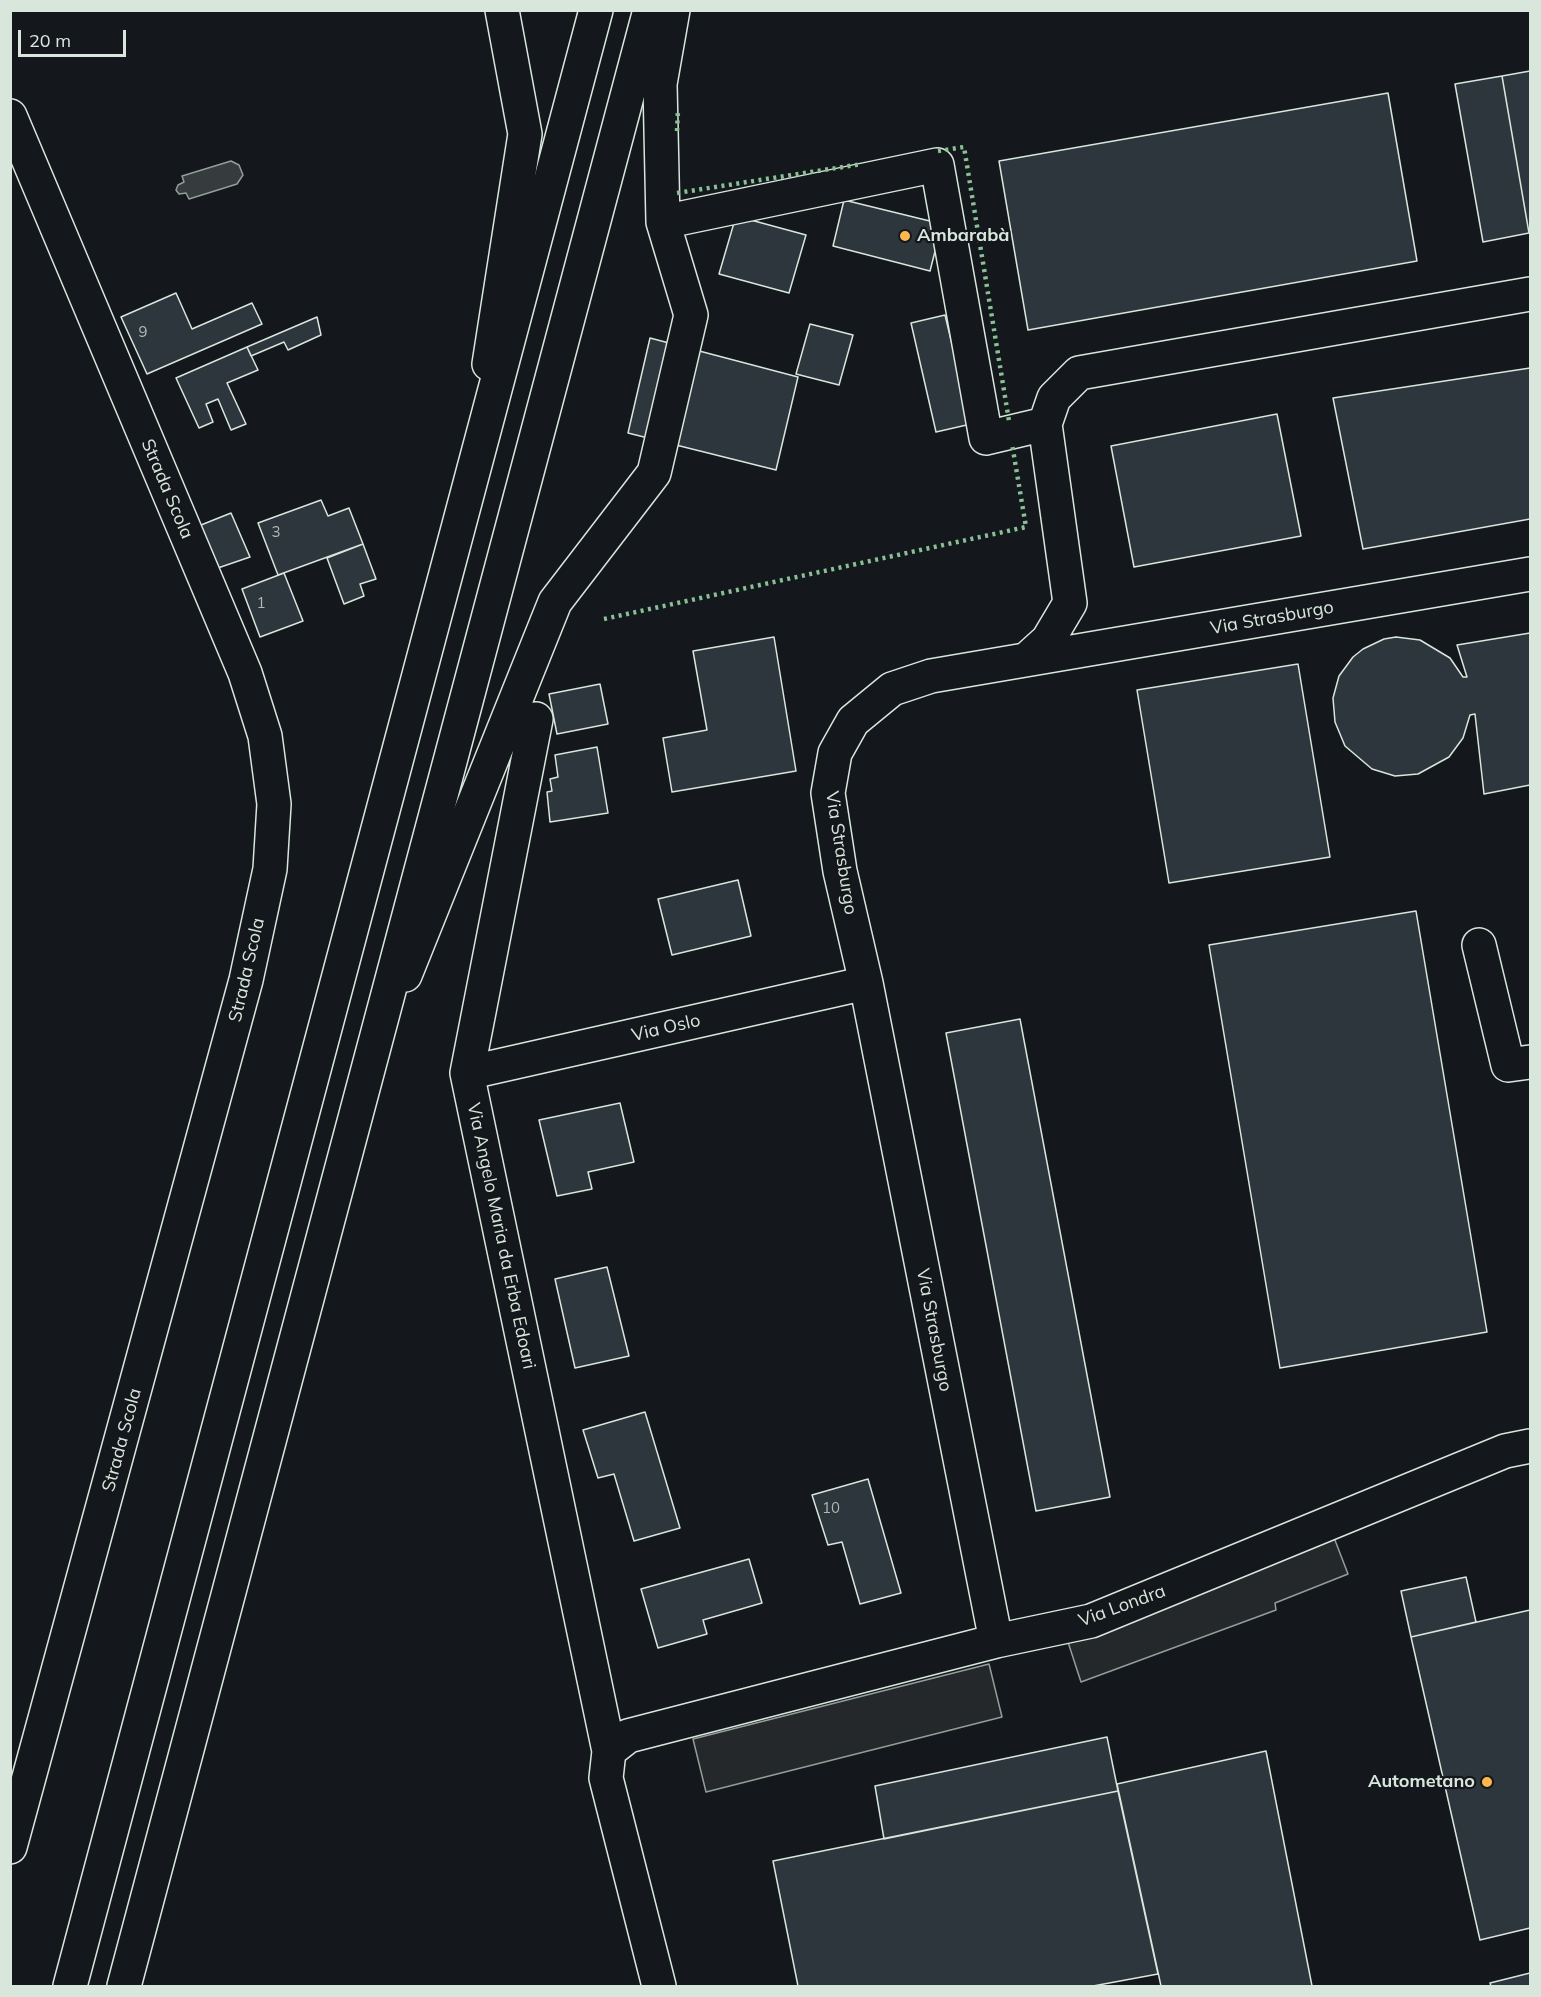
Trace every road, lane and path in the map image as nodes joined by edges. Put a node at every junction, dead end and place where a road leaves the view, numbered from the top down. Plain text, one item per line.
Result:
1 (502, 10) edge
2 (596, 10) edge
3 (650, 10) edge
4 (673, 10) edge
5 (10, 116) edge
6 (663, 222) junction
7 (1530, 294) edge
8 (1045, 424) junction
9 (467, 492) junction
10 (1530, 574) edge
11 (1070, 603) junction
12 (1123, 644) junction
13 (1027, 660) junction
14 (536, 719) dead end
15 (1479, 945) dead end
16 (866, 983) junction
17 (371, 1059) junction
18 (1530, 1062) edge
19 (467, 1073) junction
20 (1530, 1446) edge
21 (996, 1641) junction
22 (618, 1743) junction
23 (10, 1847) edge
24 (70, 1986) edge
25 (124, 1986) edge
26 (659, 1986) edge

1 - 9 main road
2 - 9 main road
3 - 17 main road
4 - 6 main road
5 - 23 main road, Strada Scola
6 - 8 main road
6 - 17 main road
7 - 8 main road
8 - 11 main road
9 - 24 main road
10 - 12 main road, Via Strasburgo
11 - 12 main road
11 - 13 main road
12 - 13 main road, Via Strasburgo
13 - 16 main road, Via Strasburgo
14 - 19 main road, Via Angelo Maria da Erba Edoari
15 - 18 main road
16 - 19 main road, Via Oslo
16 - 21 main road, Via Strasburgo
17 - 25 main road
19 - 22 main road, Via Angelo Maria da Erba Edoari
20 - 21 main road, Via Londra
21 - 22 main road, Via Londra
22 - 26 main road, Via Angelo Maria da Erba Edoari

